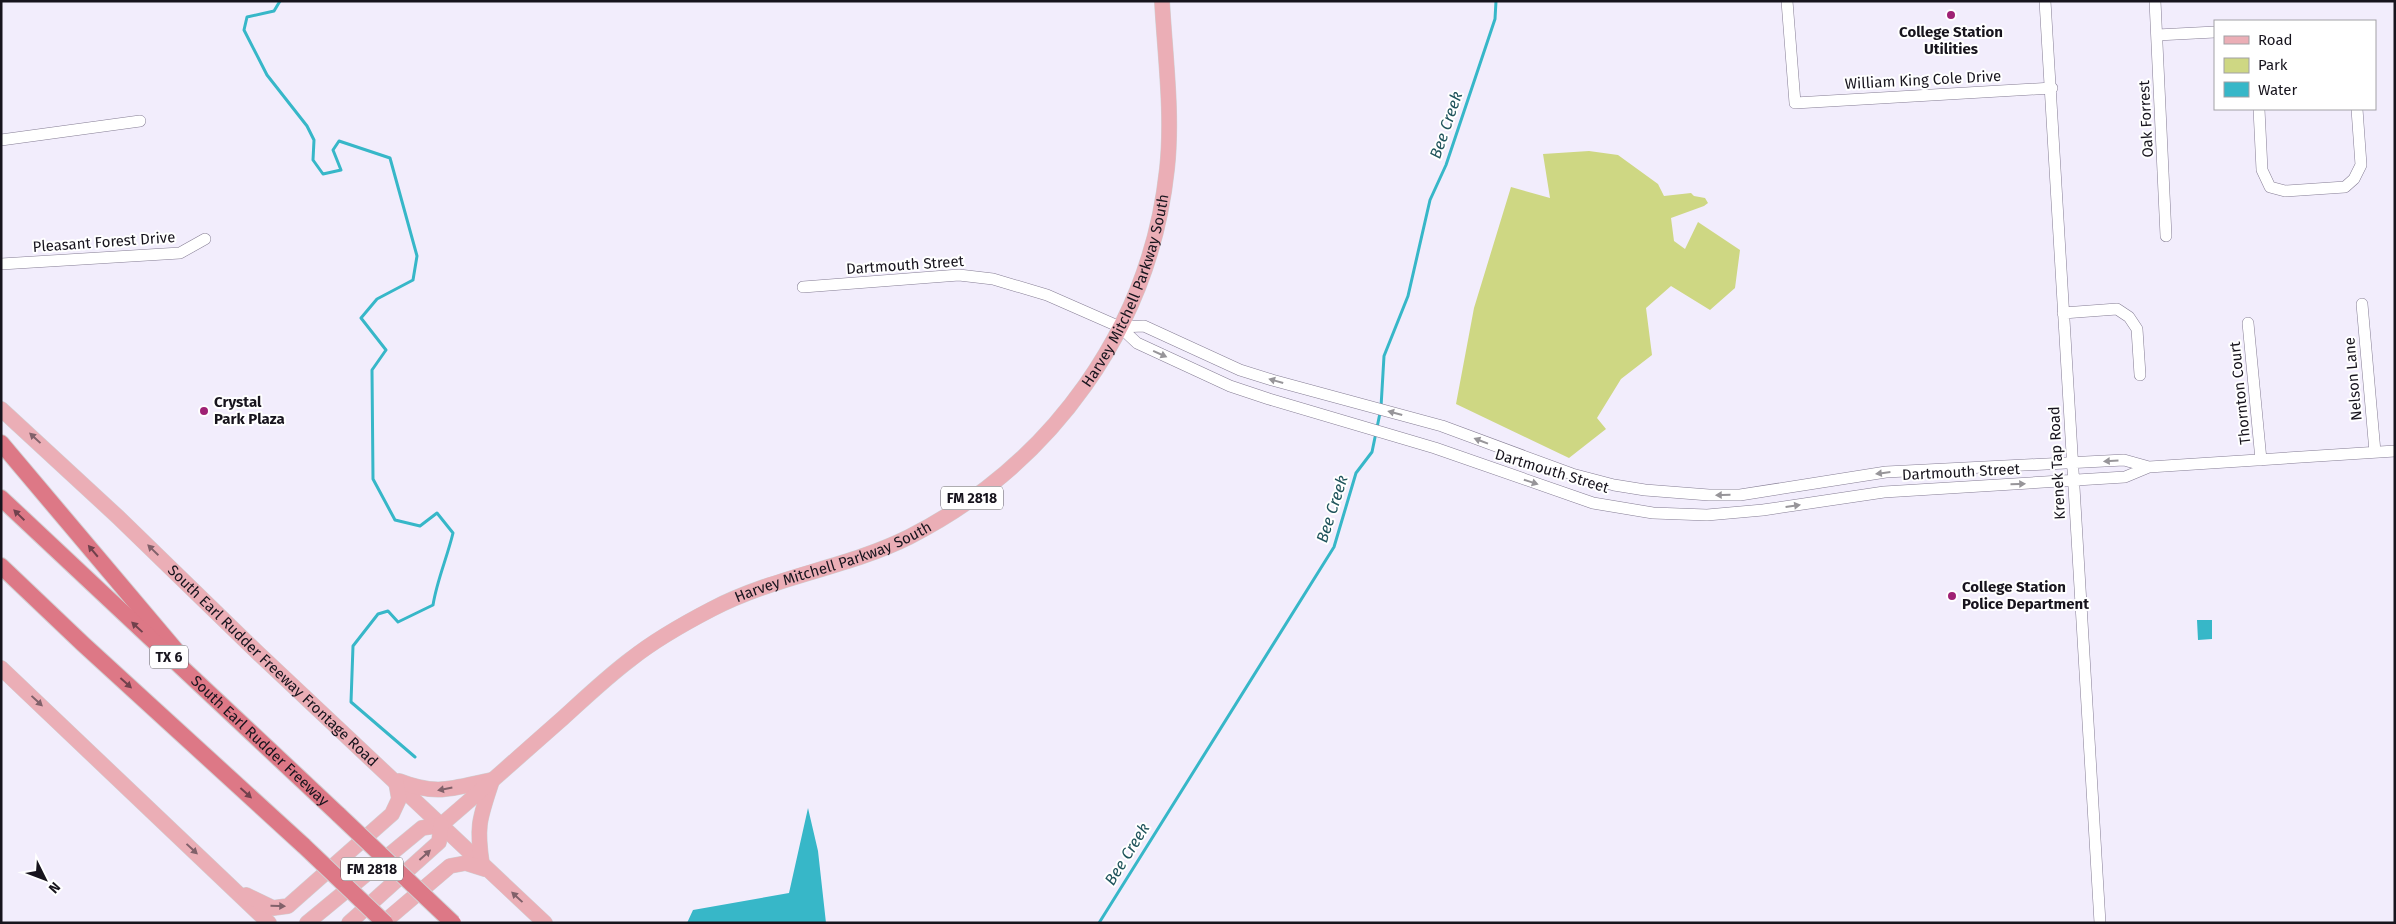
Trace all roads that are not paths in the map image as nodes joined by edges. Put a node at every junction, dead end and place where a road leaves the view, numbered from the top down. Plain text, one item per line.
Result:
1 (1162, 1) edge
2 (1787, 1) edge
3 (2045, 1) edge
4 (2155, 1) edge
5 (2214, 32) edge
6 (2157, 35) junction
7 (2052, 88) junction
8 (2259, 110) edge
9 (2356, 110) edge
10 (140, 121) dead end
11 (1, 140) edge
12 (2166, 236) dead end
13 (205, 239) dead end
14 (1, 264) edge
15 (803, 286) dead end
16 (2362, 304) dead end
17 (2063, 313) junction
18 (2248, 323) dead end
19 (1120, 327) junction
20 (2140, 375) dead end
21 (1, 409) edge
22 (1, 442) edge
23 (2395, 451) edge
24 (2375, 452) junction
25 (2262, 460) junction
26 (2072, 462) junction
27 (2149, 468) junction
28 (2073, 481) junction
29 (1, 498) edge
30 (1, 566) edge
31 (1, 580) edge
32 (83, 644) junction
33 (1, 668) edge
34 (225, 709) junction
35 (394, 780) junction
36 (492, 780) junction
37 (441, 825) junction
38 (486, 867) junction
39 (234, 888) junction
40 (246, 901) junction
41 (262, 923) edge
42 (269, 923) edge
43 (307, 923) edge
44 (350, 923) edge
45 (384, 923) edge
46 (453, 923) edge
47 (545, 923) edge
48 (2100, 923) edge

1 - 19 main road, Harvey Mitchell Parkway South / FM 2818
2 - 7 street, William King Cole Drive
3 - 7 street, Krenek Tap Road
4 - 6 street, Oak Forrest
5 - 6 street
6 - 12 street, Oak Forrest
7 - 17 street, Krenek Tap Road
8 - 9 street
10 - 11 street
13 - 14 street, Pleasant Forest Drive
15 - 19 street, Dartmouth Street
16 - 24 street, Nelson Lane
17 - 20 street
17 - 26 street, Krenek Tap Road
18 - 25 street, Thornton Court
26 -> 19 street, Dartmouth Street
19 -> 28 street, Dartmouth Street
19 - 36 main road, Harvey Mitchell Parkway South / FM 2818
35 -> 21 main road, South Earl Rudder Freeway Frontage Road
34 -> 22 highway
23 - 24 street, Dartmouth Street
24 - 25 street, Dartmouth Street
25 - 27 street, Dartmouth Street
27 -> 26 street, Dartmouth Street
26 - 28 street, Krenek Tap Road
27 - 28 street, Dartmouth Street
28 - 48 street, Krenek Tap Road
34 -> 29 highway, South Earl Rudder Freeway / TX 6
30 - 32 highway
31 - 32 highway
32 -> 45 highway, bridge
33 -> 39 main road
34 - 46 highway, South Earl Rudder Freeway / TX 6, bridge
36 -> 35 main road
35 - 37 main road, South Earl Rudder Freeway Frontage Road
39 -> 35 main road
36 - 37 main road, Harvey Mitchell Parkway South / FM 2818
36 - 38 main road
37 - 38 main road, South Earl Rudder Freeway Frontage Road
37 - 43 main road, Harvey Mitchell Parkway South / FM 2818
44 -> 37 main road, Harvey Mitchell Parkway South / FM 2818
38 - 45 main road
47 -> 38 main road, South Earl Rudder Freeway Frontage Road
39 - 40 main road
40 - 41 main road
40 - 42 main road

